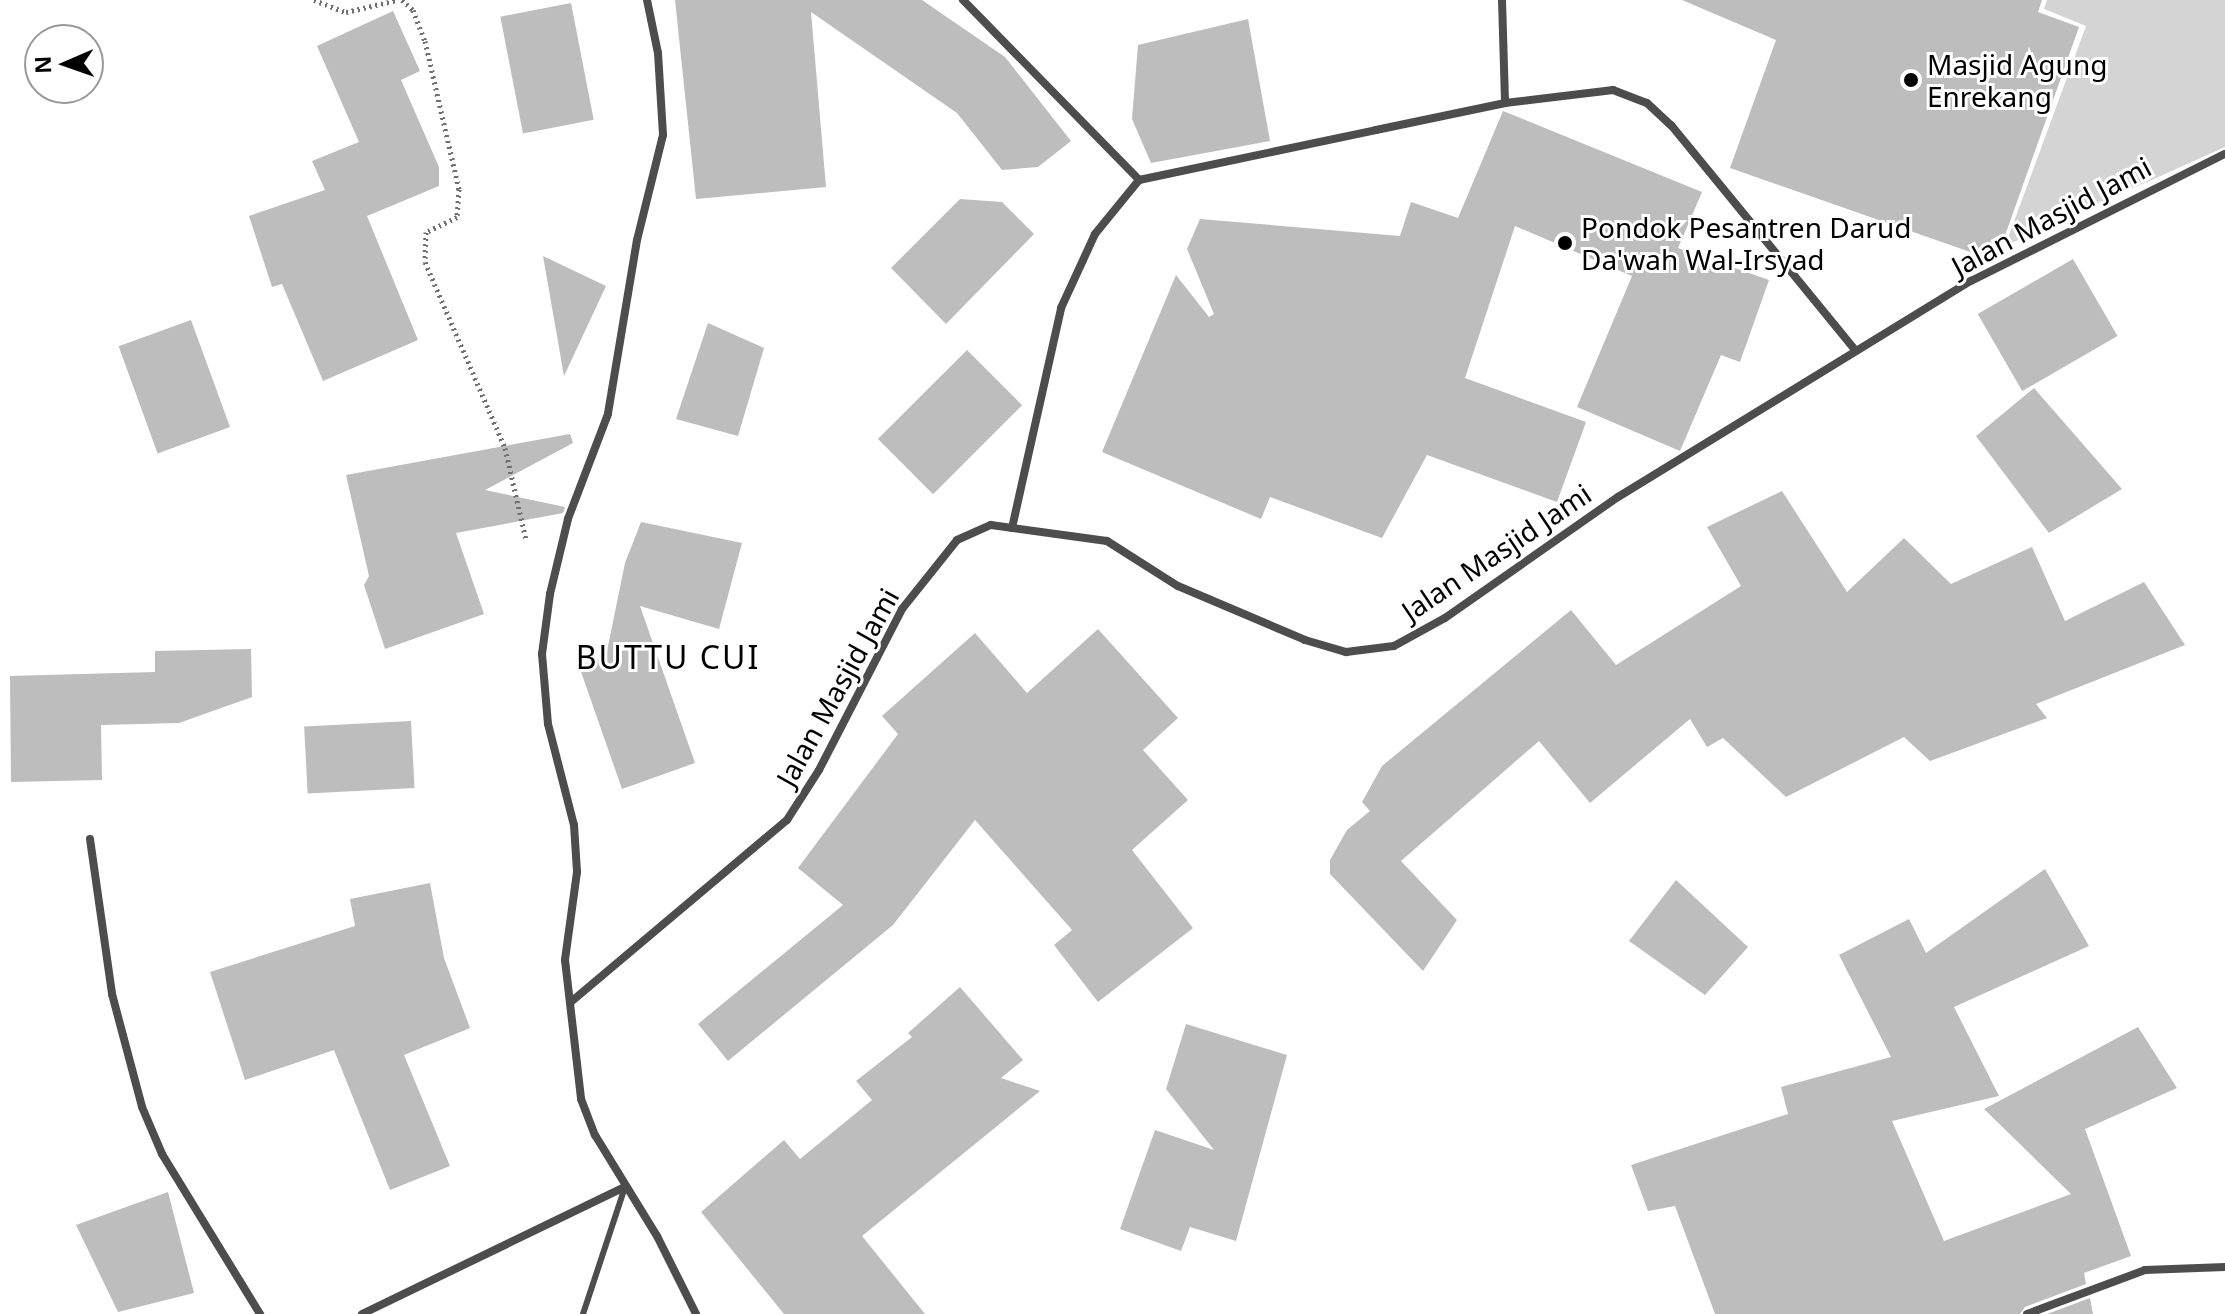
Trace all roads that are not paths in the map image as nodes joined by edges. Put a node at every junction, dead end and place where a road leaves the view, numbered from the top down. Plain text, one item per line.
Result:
1 (647, 0) edge
2 (963, 0) edge
3 (1502, 0) edge
4 (1505, 103) junction
5 (2225, 154) edge
6 (1139, 180) junction
7 (1856, 351) junction
8 (1012, 528) junction
9 (90, 839) dead end
10 (572, 1001) junction
11 (625, 1187) junction
12 (2225, 1267) edge
13 (260, 1314) edge
14 (362, 1314) edge
15 (583, 1314) edge
16 (696, 1314) edge
17 (2027, 1314) edge

1 - 10 street
2 - 6 street
3 - 4 street
4 - 6 street
4 - 7 street
5 - 7 street, Jalan Masjid Jami
6 - 8 street
7 - 8 street, Jalan Masjid Jami
8 - 10 street, Jalan Masjid Jami
9 - 13 street
10 - 11 street
11 - 14 street
11 - 15 lane
11 - 16 street
12 - 17 street

